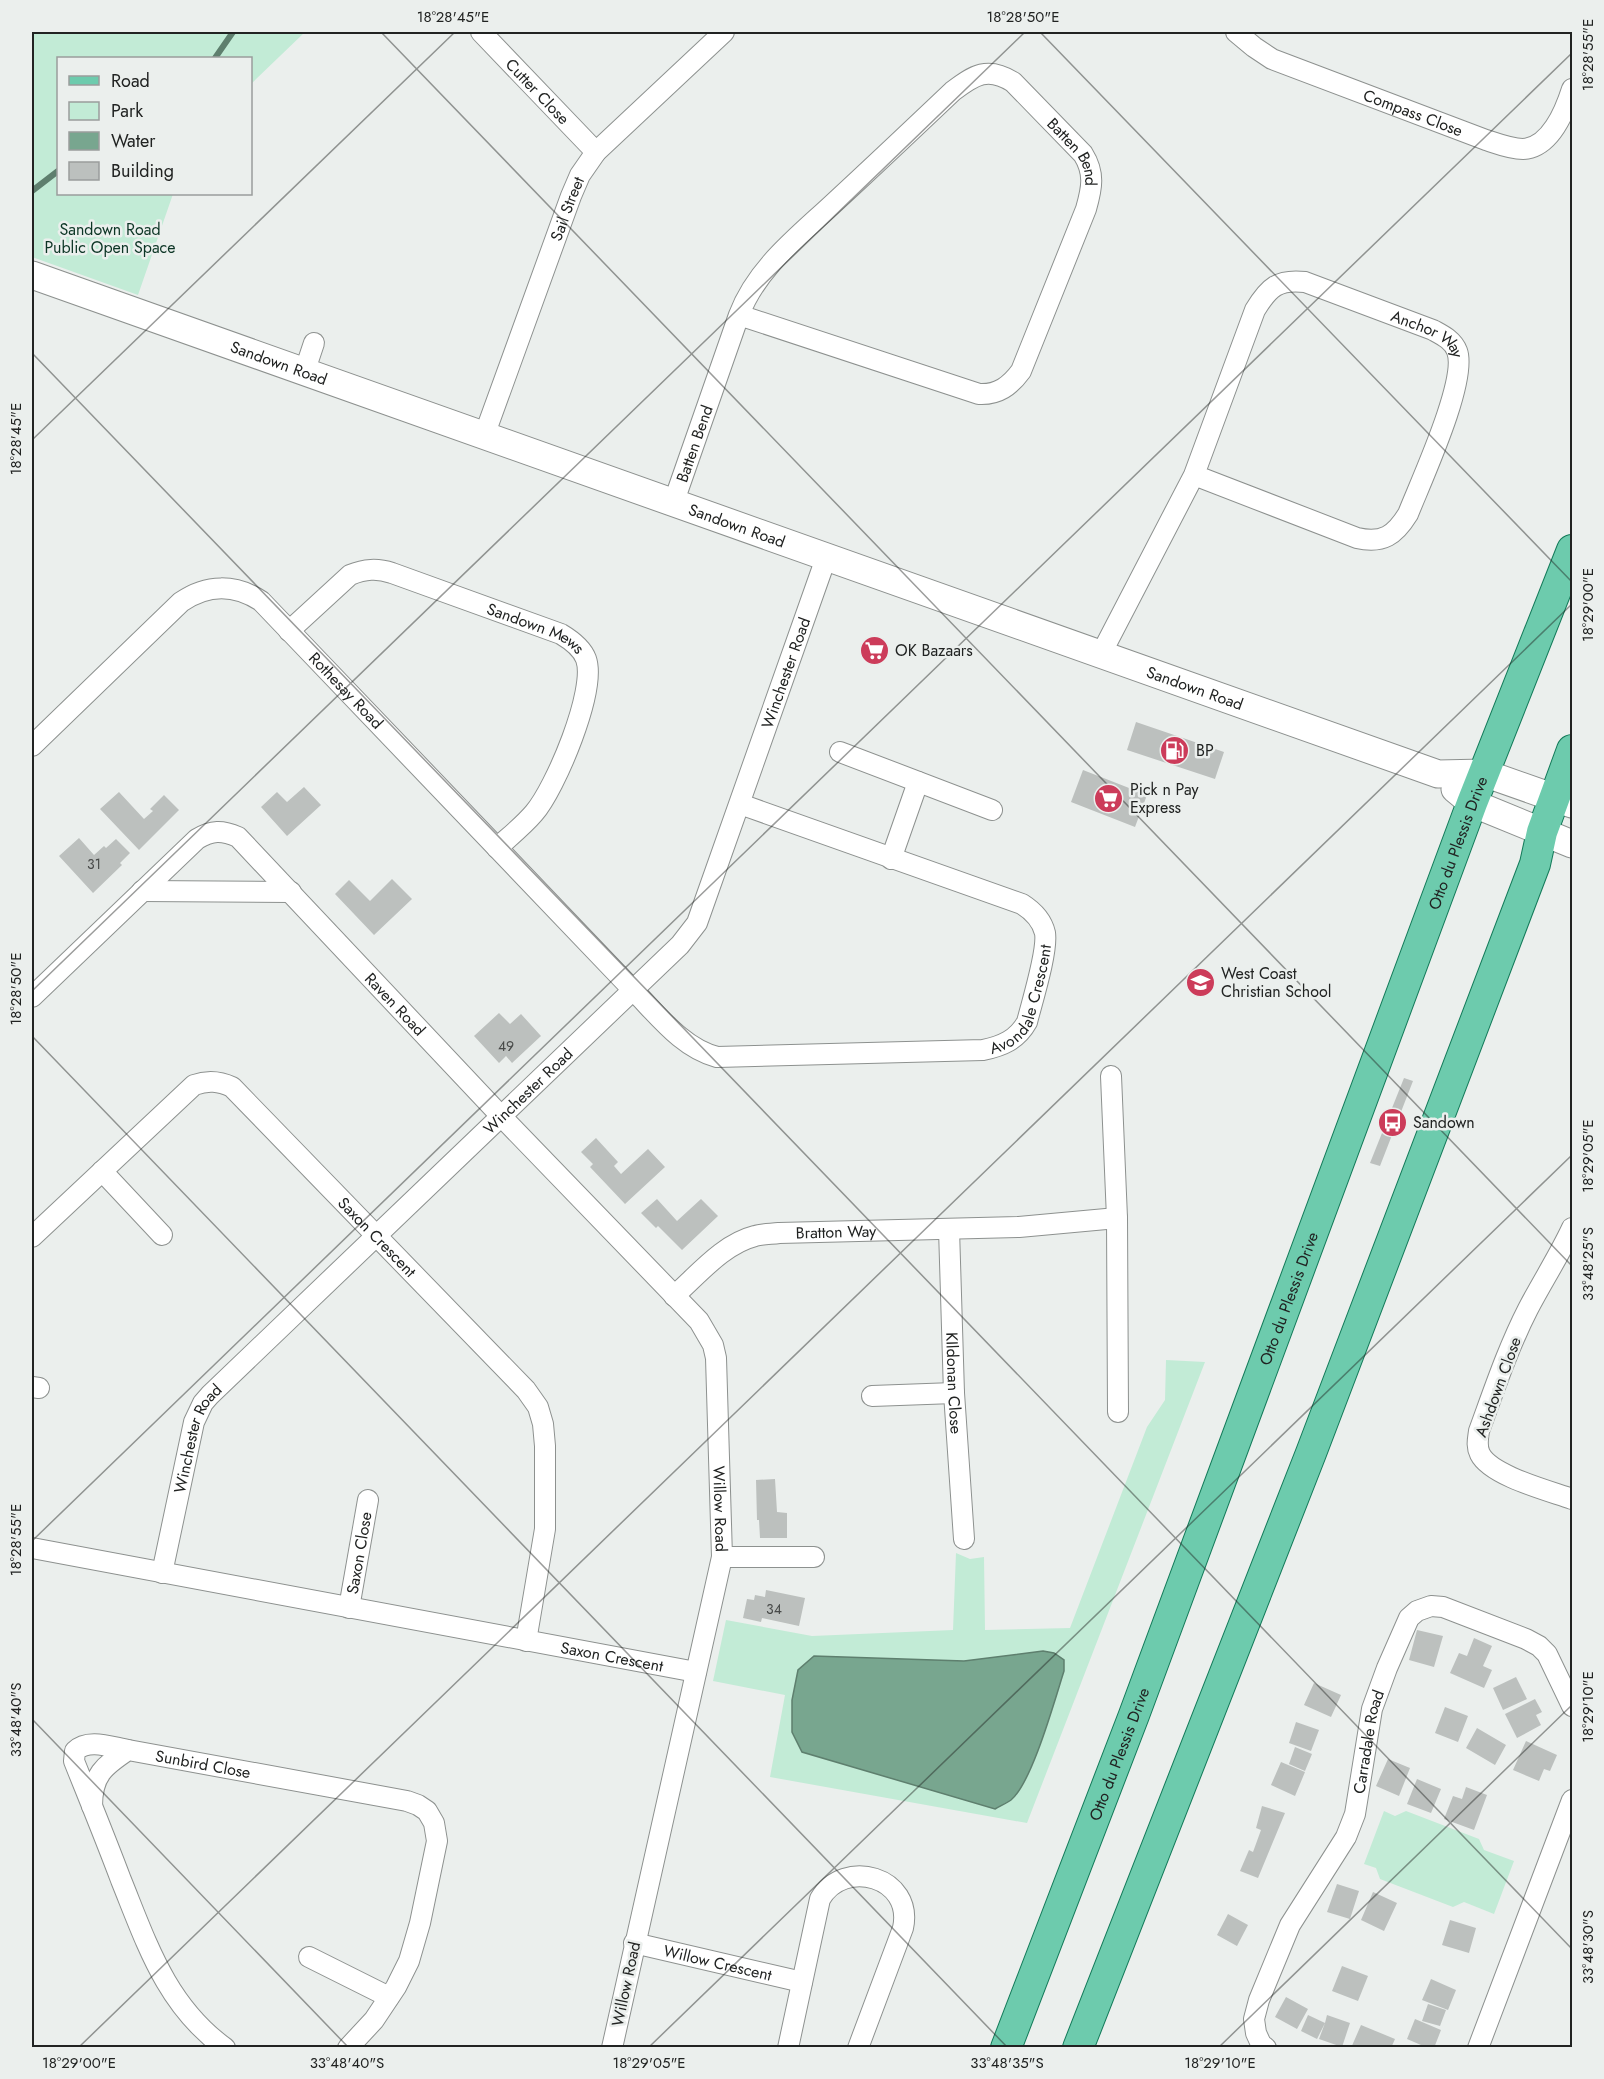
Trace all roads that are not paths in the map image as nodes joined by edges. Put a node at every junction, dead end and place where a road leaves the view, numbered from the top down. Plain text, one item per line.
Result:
1 (481, 32) edge
2 (724, 32) edge
3 (1236, 32) edge
4 (1572, 90) edge
5 (596, 152) junction
6 (33, 277) edge
7 (739, 315) junction
8 (314, 343) dead end
9 (304, 373) junction
10 (484, 436) junction
11 (1194, 475) junction
12 (673, 504) junction
13 (1572, 550) edge
14 (826, 558) junction
15 (289, 631) junction
16 (1101, 654) junction
17 (32, 746) edge
18 (1572, 750) edge
19 (840, 752) dead end
20 (1484, 773) junction
21 (1438, 774) junction
22 (918, 782) junction
23 (1563, 801) edge
24 (1472, 803) junction
25 (740, 804) junction
26 (992, 810) dead end
27 (1542, 832) junction
28 (1572, 844) edge
29 (497, 848) junction
30 (891, 859) junction
31 (142, 891) junction
32 (291, 892) junction
33 (633, 990) junction
34 (32, 997) edge
35 (1111, 1076) dead end
36 (500, 1115) junction
37 (102, 1171) junction
38 (1117, 1218) junction
39 (1572, 1228) edge
40 (949, 1229) junction
41 (162, 1235) dead end
42 (32, 1237) edge
43 (377, 1237) junction
44 (674, 1296) junction
45 (954, 1393) junction
46 (872, 1396) dead end
47 (1118, 1412) dead end
48 (1572, 1499) edge
49 (368, 1500) dead end
50 (964, 1539) dead end
51 (32, 1548) edge
52 (722, 1557) junction
53 (814, 1557) dead end
54 (162, 1573) junction
55 (349, 1608) junction
56 (526, 1641) junction
57 (696, 1672) junction
58 (1572, 1701) edge
59 (128, 1750) junction
60 (1572, 1800) edge
61 (92, 1806) junction
62 (634, 1943) junction
63 (309, 1958) dead end
64 (802, 1982) junction
65 (389, 1997) junction
66 (225, 2048) edge
67 (348, 2048) edge
68 (612, 2048) edge
69 (788, 2048) edge
70 (858, 2048) edge
71 (1006, 2048) edge
72 (1078, 2048) edge
73 (1266, 2048) edge
74 (1478, 2048) edge

1 - 5 street, Cutter Close
2 - 5 street, Sail Street
3 - 4 street, Compass Close
5 - 10 street, Sail Street
6 - 9 street, Sandown Road
7 - 7 street, Batten Bend
7 - 12 street, Batten Bend
8 - 9 street
9 - 10 street, Sandown Road
10 - 12 street, Sandown Road
11 - 11 street, Anchor Way
11 - 16 street, Anchor Way
12 - 14 street, Sandown Road
13 - 20 main road, Otto du Plessis Drive
14 - 16 street, Sandown Road
14 - 25 street, Winchester Road
15 - 17 street, Rothesay Road
15 - 29 street, Rothesay Road
15 - 29 street, Sandown Mews
16 - 21 street, Sandown Road
18 - 23 main road
19 - 22 street
20 - 21 street, Sandown Road
20 - 23 street, Sandown Road
20 - 24 main road, Otto du Plessis Drive
21 - 24 street, Sandown Road
22 - 26 street
22 - 30 street
23 - 27 main road
24 - 27 street, Sandown Road
24 - 71 main road, Otto du Plessis Drive
25 - 30 street, Avondale Crescent
25 - 33 street, Winchester Road
27 - 28 street, Sandown Road
27 - 72 main road
29 - 33 street, Rothesay Road
30 - 33 street, Avondale Crescent
31 - 32 street
31 - 32 street, Raven Road
31 - 34 street, Raven Road
32 - 36 street, Raven Road
33 - 36 street, Winchester Road
35 - 38 street
36 - 43 street, Winchester Road
36 - 44 street, Willow Road
37 - 41 street
37 - 42 street, Saxon Crescent
37 - 43 street, Saxon Crescent
38 - 40 street, Bratton Way
38 - 47 street
39 - 48 street, Ashdown Close
40 - 44 street, Bratton Way
40 - 45 street, KIldonan Close
43 - 54 street, Winchester Road
43 - 56 street, Saxon Crescent
44 - 52 street, Willow Road
45 - 46 street
45 - 50 street, KIldonan Close
49 - 55 street, Saxon Close
51 - 54 street, Saxon Crescent
52 - 53 street
52 - 57 street, Willow Road
54 - 55 street, Saxon Crescent
55 - 56 street, Saxon Crescent
56 - 57 street, Saxon Crescent
57 - 62 street, Willow Road
58 - 73 street, Carradale Road
59 - 61 street
59 - 61 street, Sunbird Close
59 - 65 street, Sunbird Close
60 - 74 street
61 - 66 street
62 - 64 street, Willow Crescent
62 - 68 street, Willow Road
63 - 65 street
64 - 69 street
64 - 70 street
65 - 67 street, Sunbird Close

